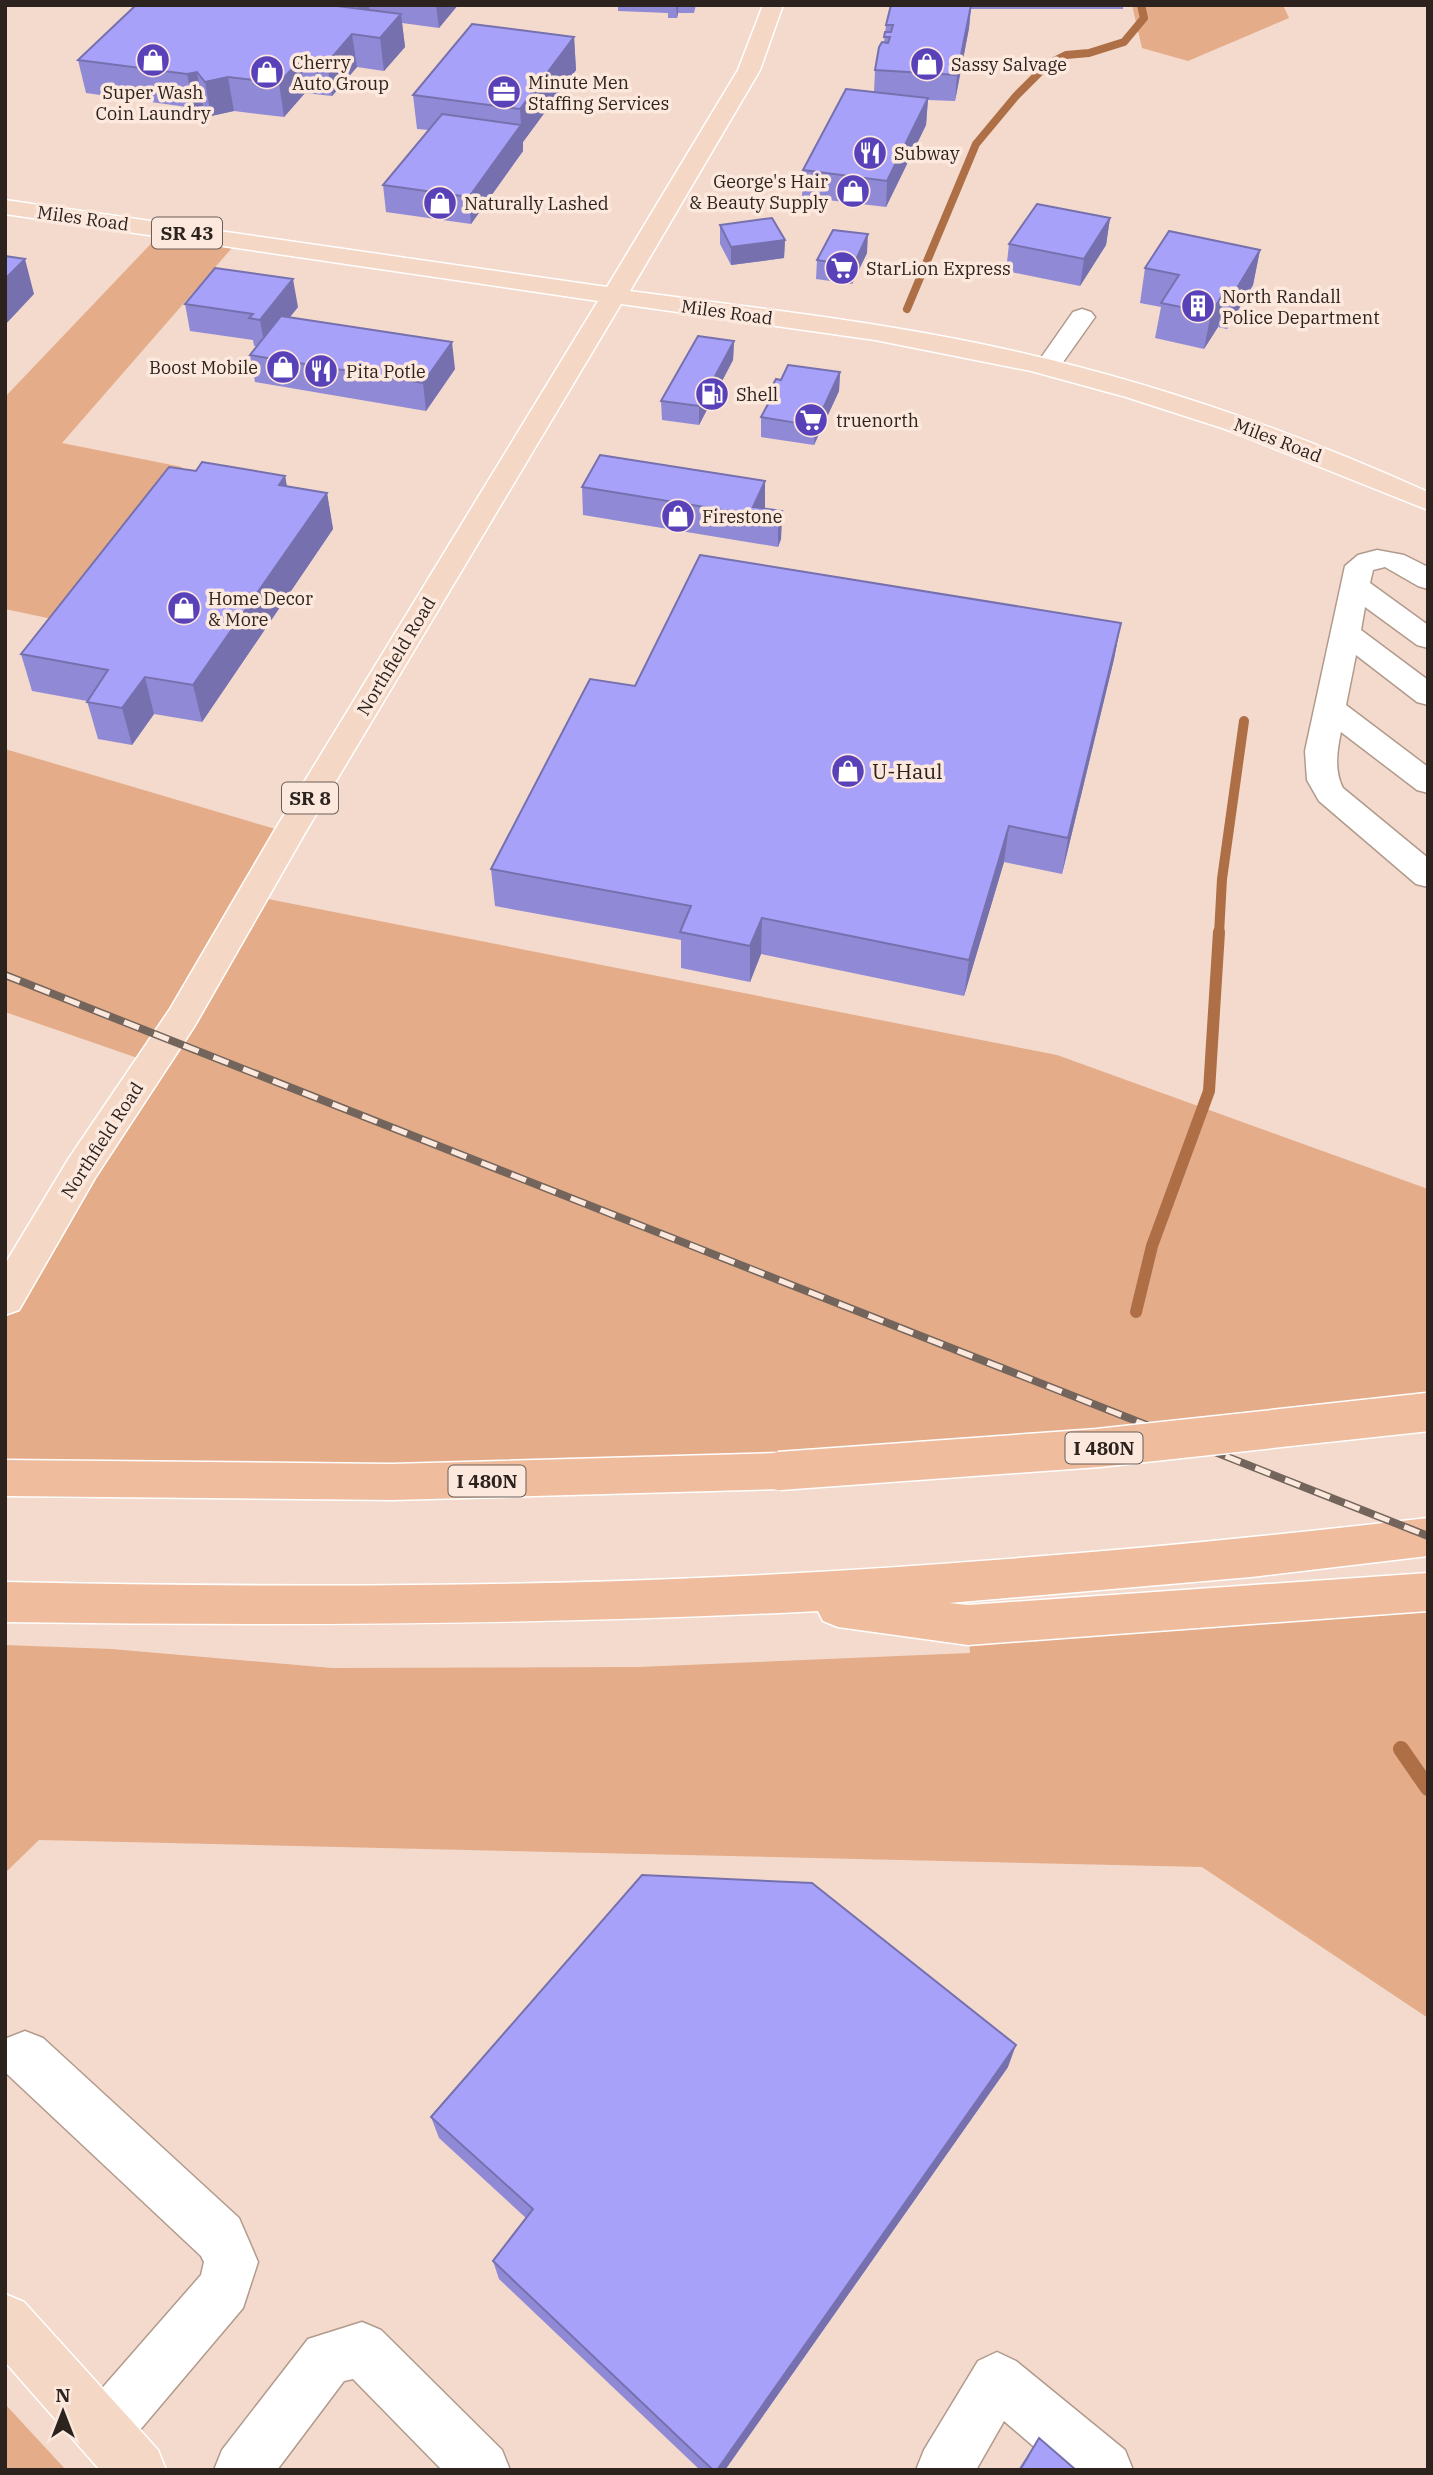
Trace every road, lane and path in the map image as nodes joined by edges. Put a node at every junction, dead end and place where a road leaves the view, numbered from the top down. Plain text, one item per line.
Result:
1 (773, 5) edge
2 (5, 207) edge
3 (613, 296) junction
4 (1082, 317) dead end
5 (1046, 367) junction
6 (1428, 502) edge
7 (1428, 580) edge
8 (1356, 587) junction
9 (1346, 633) junction
10 (1428, 639) edge
11 (1428, 695) edge
12 (1330, 708) junction
13 (1428, 783) edge
14 (1428, 876) edge
15 (5, 1299) edge
16 (1428, 1412) edge
17 (5, 1478) edge
18 (1428, 1536) edge
19 (1428, 1592) edge
20 (753, 1595) junction
21 (5, 1602) edge
22 (25, 2056) dead end
23 (5, 2321) edge
24 (103, 2430) junction
25 (138, 2470) edge
26 (242, 2470) edge
27 (482, 2470) edge
28 (944, 2470) edge
29 (1105, 2470) edge

1 - 3 main road, Northfield Road / SR 8
2 - 3 main road, Miles Road / SR 43
3 - 5 main road, Miles Road
3 - 15 main road, Northfield Road / SR 8
4 - 5 lane
5 - 6 main road, Miles Road
7 - 8 lane
8 - 9 lane
8 - 10 lane
9 - 11 lane
9 - 12 lane
12 - 13 lane
12 - 14 lane
16 - 17 highway, I 480N, bridge
18 - 20 highway
19 - 20 highway
20 - 21 highway
22 - 24 lane
23 - 24 main road
24 - 25 main road
26 - 27 lane
28 - 29 lane

